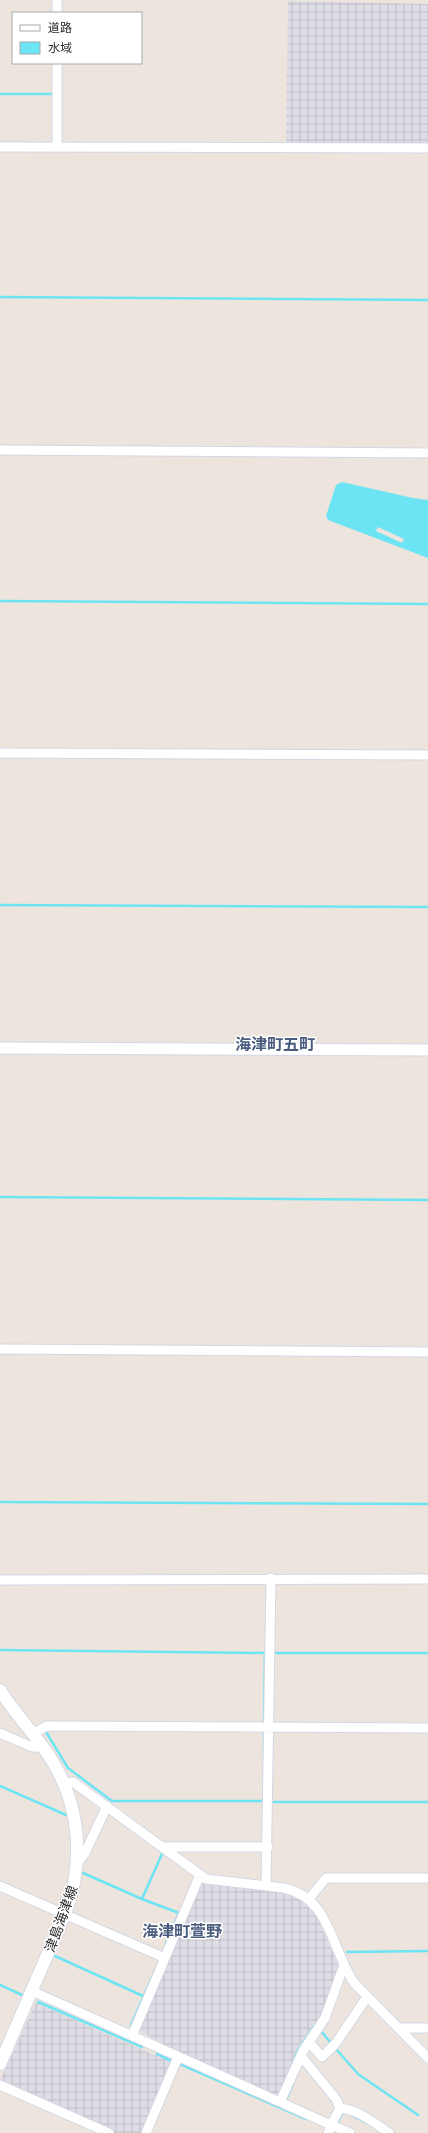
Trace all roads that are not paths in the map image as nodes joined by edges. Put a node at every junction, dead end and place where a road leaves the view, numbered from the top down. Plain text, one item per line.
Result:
1 (57, 0) edge
2 (57, 12) edge
3 (57, 64) edge
4 (57, 146) junction
5 (0, 147) edge
6 (428, 148) edge
7 (0, 450) edge
8 (428, 453) edge
9 (0, 753) edge
10 (428, 755) edge
11 (0, 1048) edge
12 (428, 1050) edge
13 (0, 1349) edge
14 (428, 1352) edge
15 (271, 1578) junction
16 (428, 1579) edge
17 (0, 1580) edge
18 (0, 1690) edge
19 (269, 1727) junction
20 (428, 1728) edge
21 (0, 1733) edge
22 (32, 1734) junction
23 (42, 1747) junction
24 (64, 1784) junction
25 (107, 1806) junction
26 (164, 1847) junction
27 (268, 1847) junction
28 (78, 1862) junction
29 (200, 1875) junction
30 (428, 1878) edge
31 (0, 1886) edge
32 (266, 1886) junction
33 (309, 1899) junction
34 (65, 1914) junction
35 (165, 1958) junction
36 (344, 1965) junction
37 (32, 1991) junction
38 (367, 1997) junction
39 (398, 2028) junction
40 (428, 2028) edge
41 (132, 2036) junction
42 (309, 2042) junction
43 (301, 2056) junction
44 (178, 2057) junction
45 (428, 2058) edge
46 (0, 2064) edge
47 (0, 2085) edge
48 (280, 2102) junction
49 (340, 2108) junction
50 (329, 2129) edge
51 (109, 2133) edge
52 (146, 2133) edge
53 (350, 2133) edge
54 (389, 2133) edge

1 - 2 street
3 - 4 street
4 - 5 street
4 - 6 street
7 - 8 street
9 - 10 street
11 - 12 street
13 - 14 street
15 - 16 street
15 - 17 street
15 - 19 street
18 - 22 main road, 津島海津線
19 - 20 street
19 - 22 street
19 - 27 street
21 - 23 street
22 - 23 main road, 津島海津線
23 - 24 main road, 津島海津線
24 - 25 street
24 - 28 main road, 津島海津線
25 - 26 street
25 - 28 street
26 - 27 street
26 - 29 street
27 - 32 street
28 - 34 main road, 津島海津線
29 - 32 street
29 - 35 street
30 - 33 street
31 - 34 street
32 - 33 street
33 - 36 street
34 - 35 street
34 - 37 main road, 津島海津線
35 - 41 street
36 - 38 street
36 - 42 street
37 - 41 street
37 - 46 main road, 津島海津線
38 - 39 street
38 - 42 street
39 - 40 street
39 - 45 street
41 - 44 street
42 - 43 street
43 - 48 street
43 - 49 street
44 - 48 street
44 - 52 street
47 - 51 street
48 - 50 street
49 - 50 street
49 - 54 street
50 - 53 street

